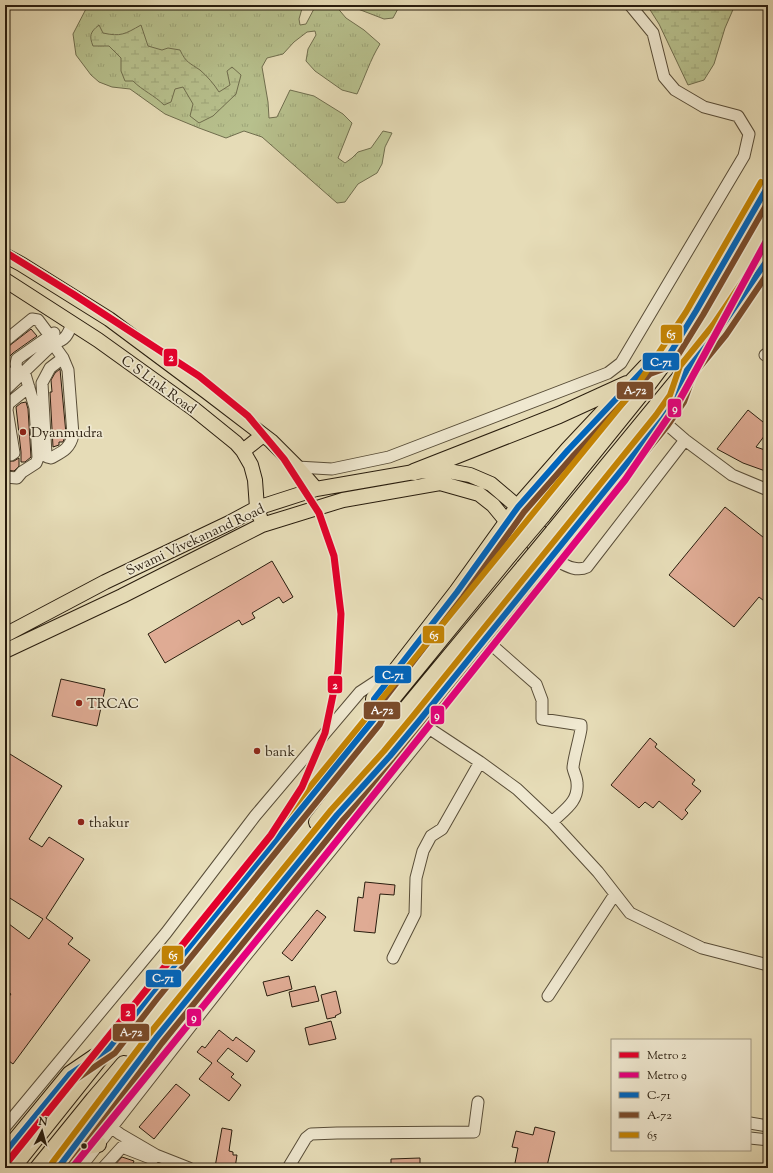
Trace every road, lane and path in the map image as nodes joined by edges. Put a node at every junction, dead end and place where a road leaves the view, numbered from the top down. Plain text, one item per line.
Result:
1 (630, 5) edge
2 (768, 186) edge
3 (8, 258) dead end
4 (768, 259) edge
5 (5, 280) edge
6 (60, 316) junction
7 (72, 324) junction
8 (53, 339) junction
9 (5, 341) edge
10 (63, 358) junction
11 (666, 360) junction
12 (687, 370) junction
13 (24, 372) junction
14 (5, 380) edge
15 (635, 380) junction
16 (28, 387) junction
17 (5, 390) edge
18 (662, 420) junction
19 (263, 435) junction
20 (685, 440) junction
21 (243, 451) junction
22 (5, 454) edge
23 (297, 466) junction
24 (414, 472) junction
25 (5, 477) edge
26 (316, 489) junction
27 (768, 490) edge
28 (518, 507) junction
29 (256, 508) junction
30 (507, 522) junction
31 (262, 525) junction
32 (554, 555) junction
33 (5, 635) edge
34 (485, 639) junction
35 (5, 652) edge
36 (400, 665) junction
37 (374, 720) junction
38 (394, 724) junction
39 (424, 725) junction
40 (480, 762) junction
41 (552, 822) junction
42 (615, 894) junction
43 (393, 958) dead end
44 (768, 965) edge
45 (548, 996) dead end
46 (109, 1048) junction
47 (120, 1069) junction
48 (478, 1102) dead end
49 (97, 1117) junction
50 (751, 1123) edge
51 (768, 1126) edge
52 (5, 1127) edge
53 (111, 1127) junction
54 (751, 1138) edge
55 (768, 1140) edge
56 (124, 1142) junction
57 (98, 1144) junction
58 (74, 1148) junction
59 (5, 1153) edge
60 (12, 1168) edge
61 (38, 1168) edge
62 (58, 1168) edge
63 (80, 1168) edge
64 (104, 1168) edge
65 (175, 1168) edge
66 (189, 1168) edge
67 (288, 1168) edge

1 - 23 street
2 - 11 highway
3 - 19 main road, C S Link Road
4 - 12 highway
5 - 6 main road, C S Link Road
6 - 7 main road, C S Link Road
6 - 8 street
7 - 8 street
7 - 21 main road, C S Link Road
8 - 9 street
8 - 10 street
8 - 13 street
8 - 14 street
10 - 10 street
11 - 15 highway
11 - 37 highway, bridge
12 - 18 highway
12 - 38 highway, bridge
13 - 16 street
13 - 17 street
15 - 24 highway
15 - 28 highway
16 - 22 street
16 - 25 street
18 - 20 street
18 - 32 highway
19 - 21 main road
19 - 23 main road, C S Link Road
20 - 27 street
20 - 32 street
21 - 29 main road, C S Link Road
23 - 26 main road, C S Link Road
24 - 26 main road, Swami Vivekanand Road
24 - 28 main road, Swami Vivekanand Road
26 - 29 main road, Swami Vivekanand Road
28 - 30 highway
28 - 32 main road, Swami Vivekanand Road
29 - 31 main road, C S Link Road
29 - 33 main road, Swami Vivekanand Road
30 - 31 main road, Swami Vivekanand Road
30 - 32 main road, Swami Vivekanand Road
30 - 36 highway
31 - 35 main road, Swami Vivekanand Road
32 - 34 highway
34 - 39 highway
34 - 41 street
36 - 37 highway
36 - 52 street
37 - 46 highway
38 - 39 highway
38 - 47 highway
39 - 40 street
39 - 49 highway
39 - 53 street
40 - 41 street
40 - 43 street
41 - 42 street
42 - 44 street
42 - 45 street
46 - 59 highway
46 - 60 highway
47 - 49 highway
47 - 61 highway
48 - 67 street
49 - 53 street
49 - 58 highway
50 - 51 street
53 - 56 street
53 - 57 street
54 - 55 street
56 - 64 street
56 - 65 street
56 - 66 street
57 - 58 highway
57 - 63 street
58 - 62 highway

